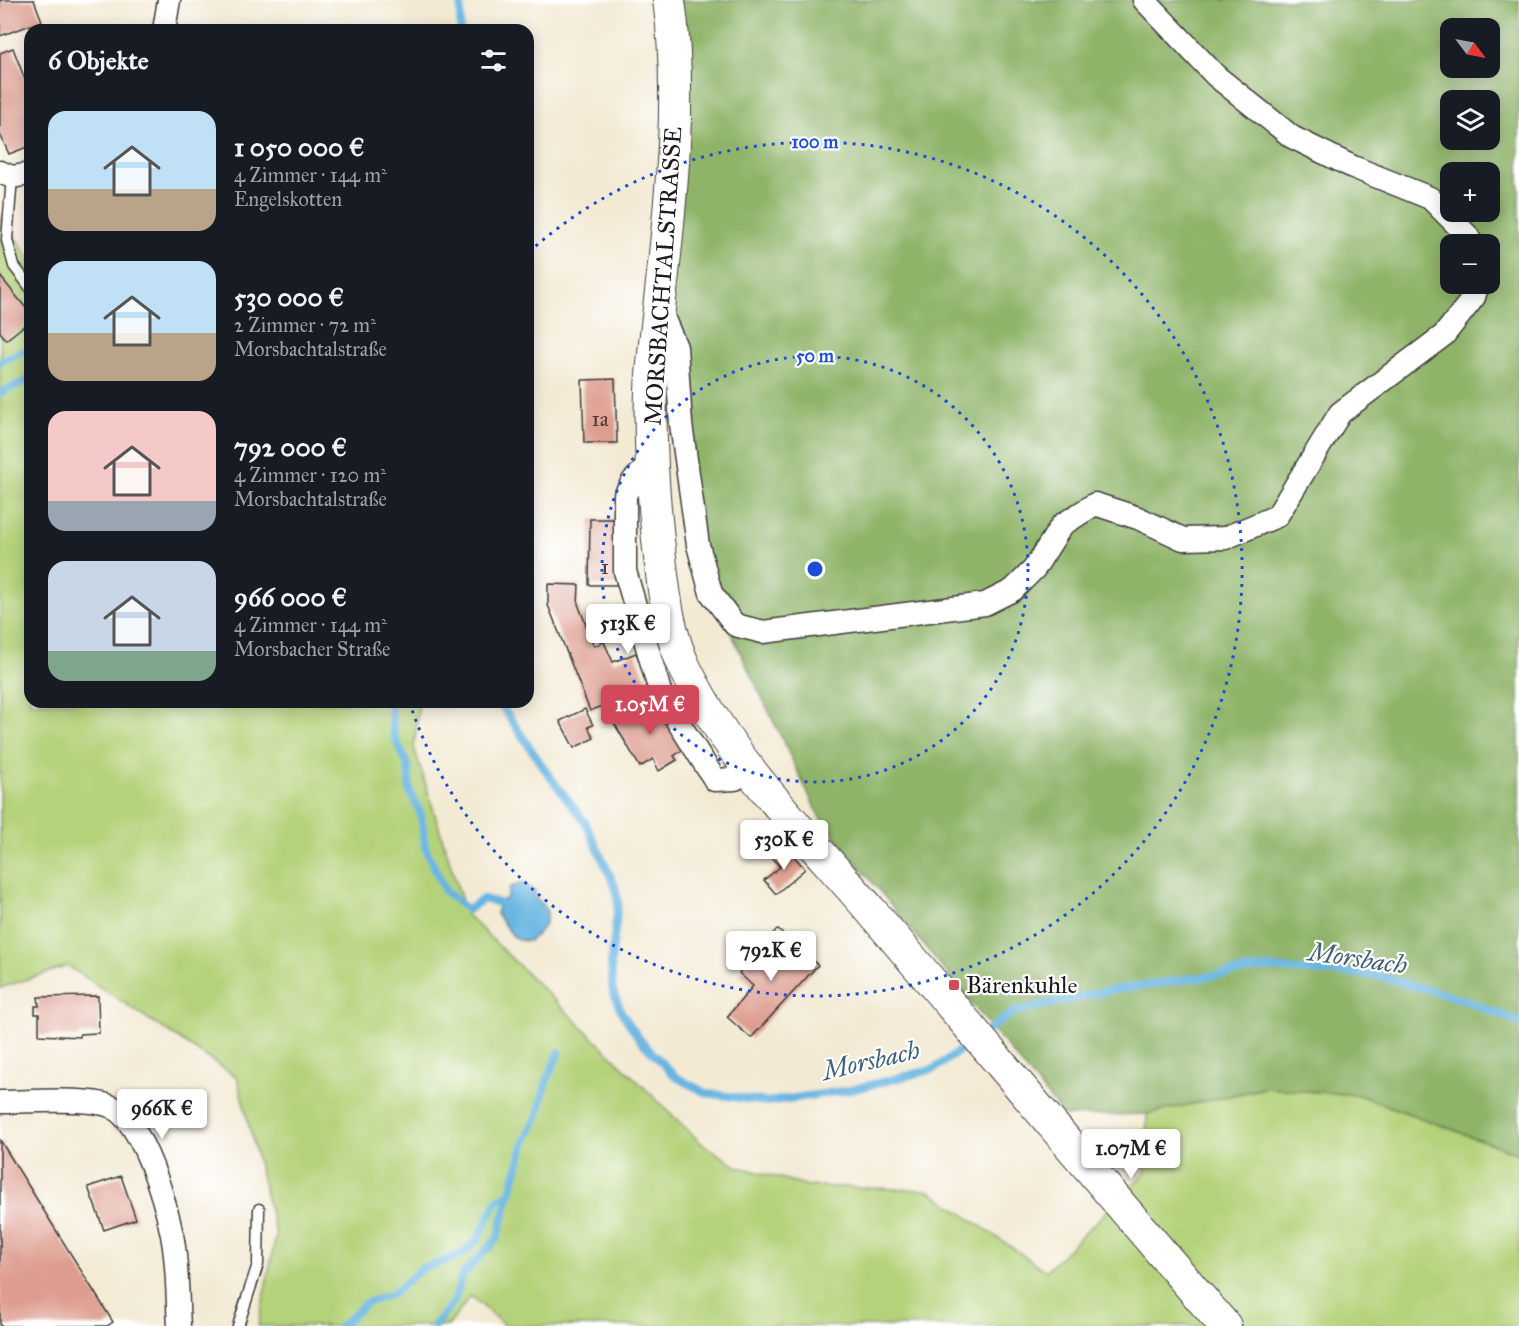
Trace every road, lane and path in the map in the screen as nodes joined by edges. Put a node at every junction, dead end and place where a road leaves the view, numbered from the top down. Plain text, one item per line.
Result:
1 (169, 0) edge
2 (669, 0) edge
3 (1144, 0) edge
4 (165, 24) edge
5 (14, 174) edge
6 (1467, 234) edge
7 (24, 279) edge
8 (1475, 294) edge
9 (660, 308) junction
10 (0, 1102) edge
11 (260, 1209) dead end
12 (179, 1326) edge
13 (238, 1326) edge
14 (1225, 1326) edge

1 - 4 street
2 - 9 main road, MORSBACHTALSTRASSE
3 - 6 street
5 - 7 lane
8 - 9 street
9 - 14 main road, MORSBACHTALSTRASSE
10 - 12 street
11 - 13 lane

